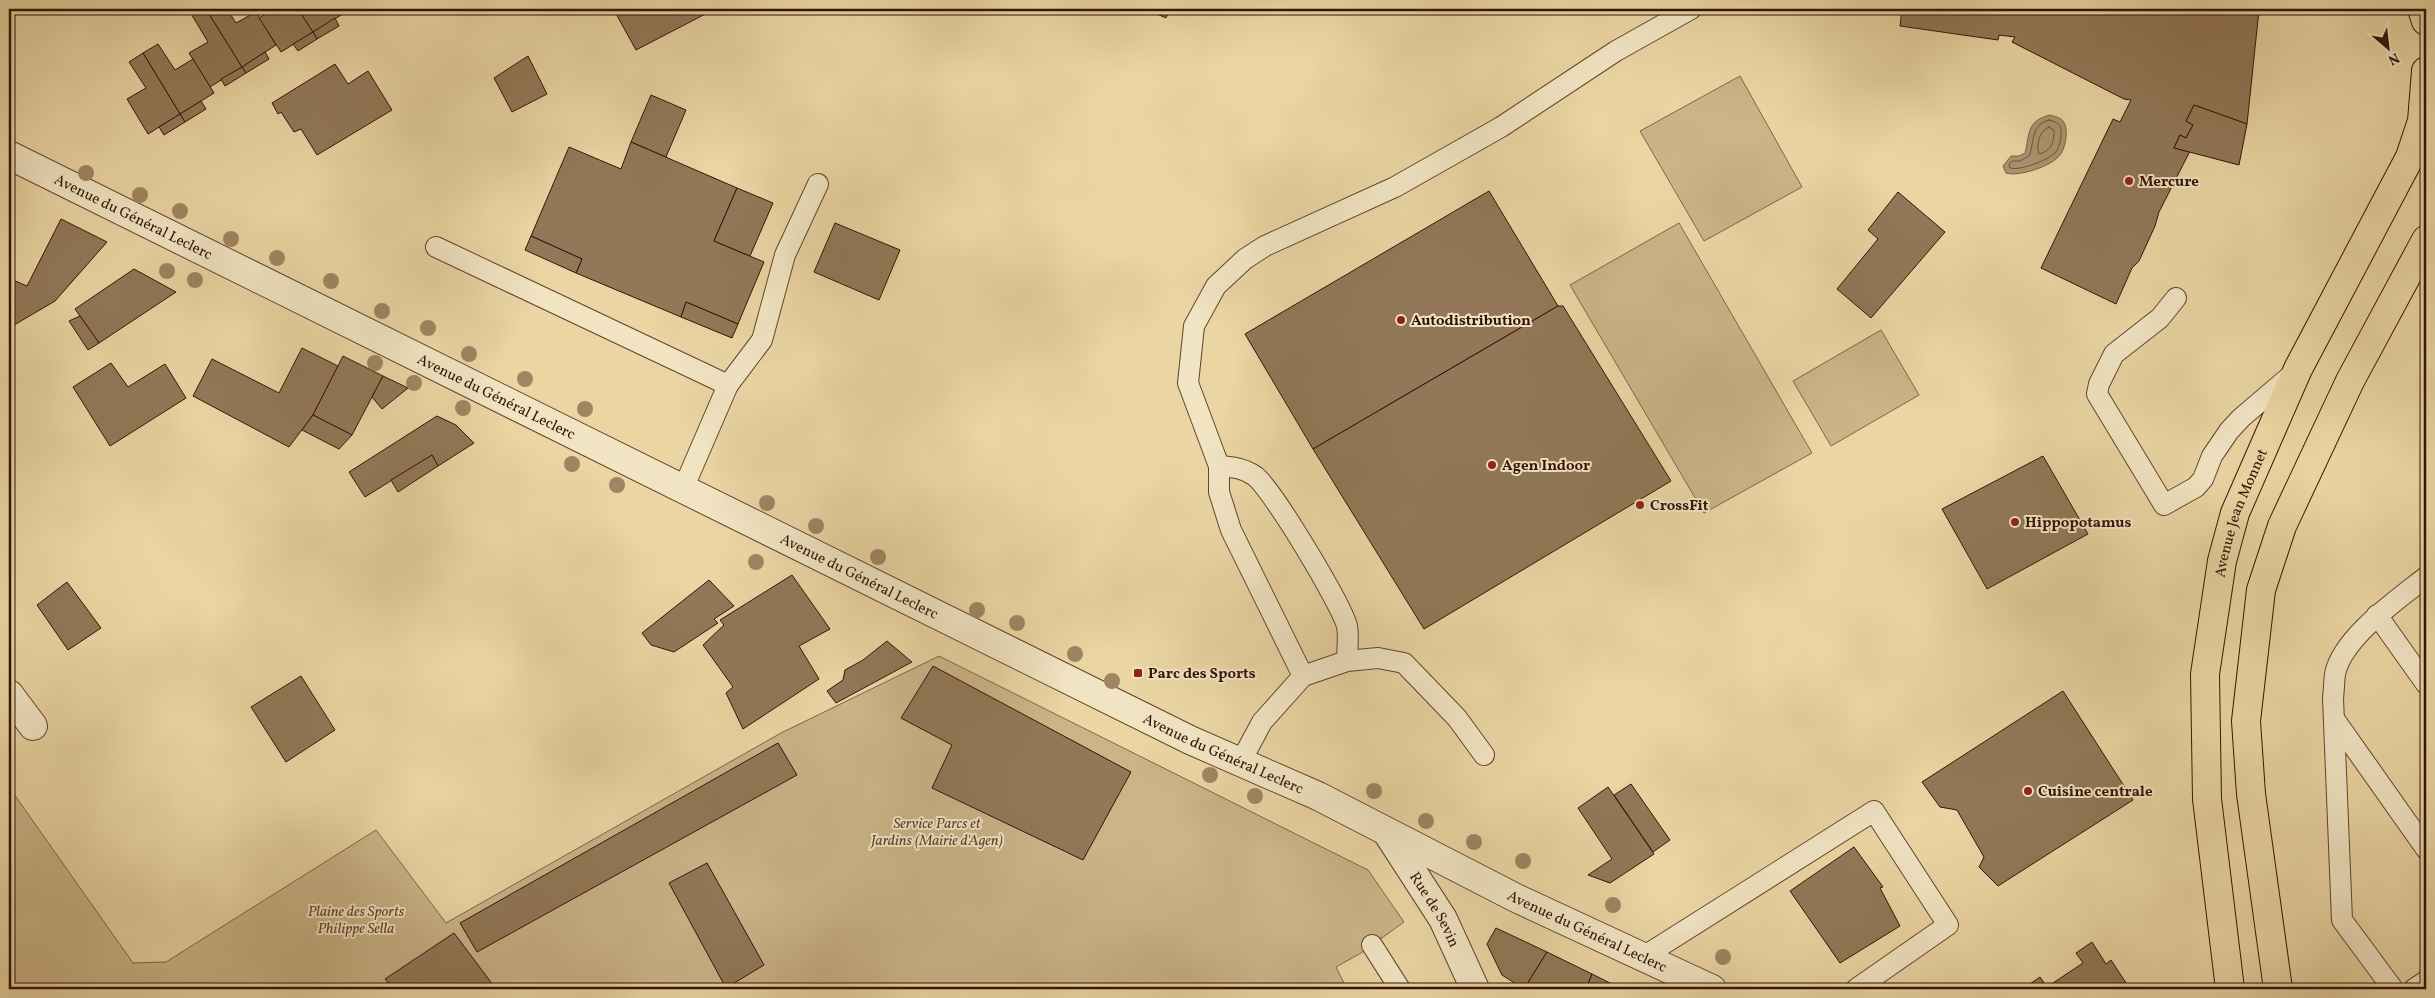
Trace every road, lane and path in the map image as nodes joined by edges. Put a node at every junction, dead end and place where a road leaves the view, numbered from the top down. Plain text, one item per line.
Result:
1 (1691, 9) edge
2 (2422, 9) edge
3 (2426, 21) edge
4 (2426, 71) edge
5 (9, 155) edge
6 (818, 184) dead end
7 (2426, 240) edge
8 (436, 247) dead end
9 (2176, 298) dead end
10 (2298, 369) junction
11 (728, 385) junction
12 (1219, 466) junction
13 (683, 489) junction
14 (2426, 578) edge
15 (2376, 614) junction
16 (1347, 661) junction
17 (1304, 676) junction
18 (2426, 684) edge
19 (9, 694) edge
20 (2335, 720) junction
21 (33, 726) dead end
22 (1484, 755) dead end
23 (1241, 761) junction
24 (1388, 834) junction
25 (2426, 849) edge
26 (1372, 945) dead end
27 (1644, 957) junction
28 (2426, 981) edge
29 (1400, 989) edge
30 (1474, 989) edge
31 (1712, 989) edge
32 (1856, 989) edge
33 (2230, 989) edge
34 (2278, 989) edge
35 (2393, 989) edge
36 (2414, 989) edge

1 - 12 lane
2 - 3 main road
4 - 10 main road, Avenue Jean Monnet
5 - 13 street, Avenue du Général Leclerc
6 - 11 lane
7 - 34 main road
8 - 11 lane
9 - 10 lane
10 - 33 main road, Avenue Jean Monnet
11 - 13 lane
12 - 16 lane
12 - 17 lane
13 - 23 street, Avenue du Général Leclerc
14 - 15 lane
15 - 18 lane
15 - 20 lane
16 - 17 lane
16 - 22 lane
17 - 23 lane
19 - 21 street
20 - 25 lane
20 - 35 lane
23 - 24 street, Avenue du Général Leclerc
24 - 27 street, Avenue du Général Leclerc
24 - 30 street, Rue de Sevin
26 - 29 lane
27 - 31 street, Avenue du Général Leclerc
27 - 32 lane
28 - 36 lane

